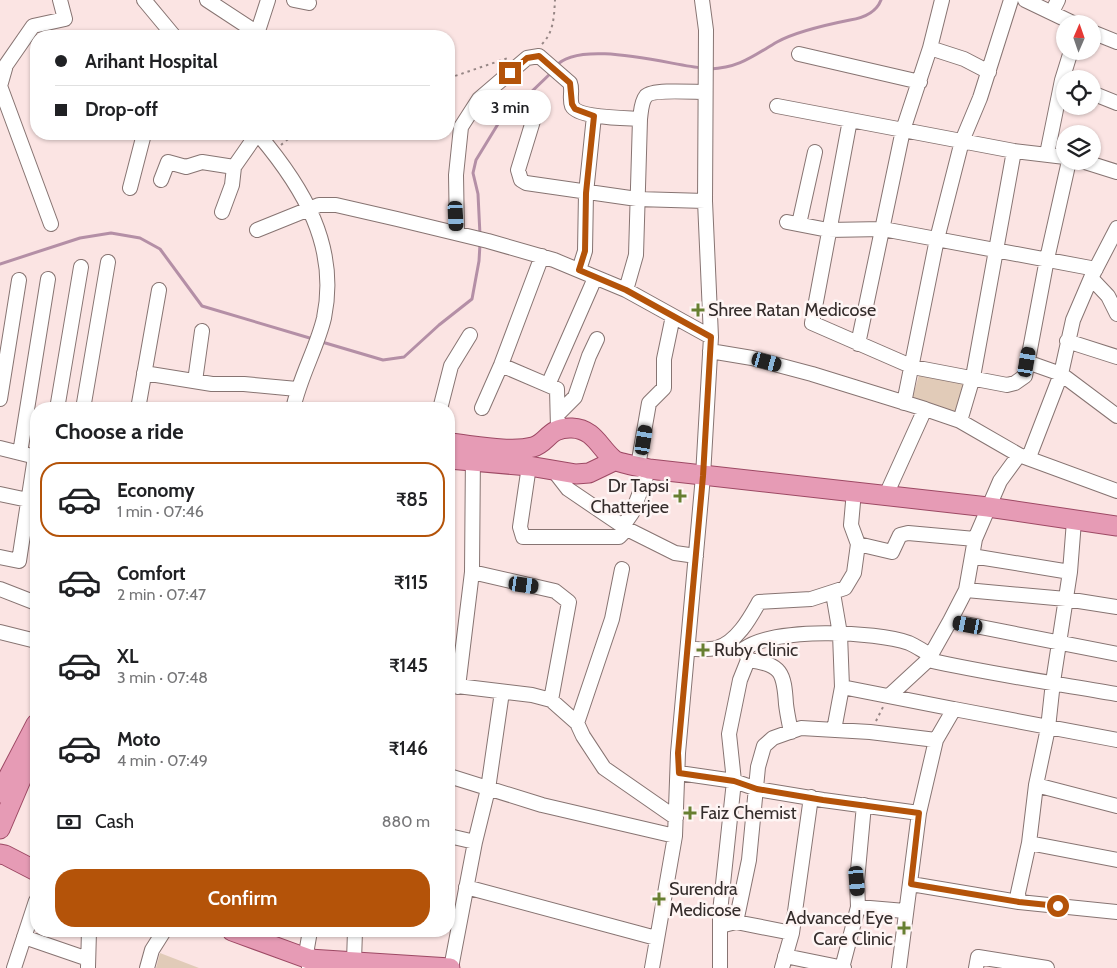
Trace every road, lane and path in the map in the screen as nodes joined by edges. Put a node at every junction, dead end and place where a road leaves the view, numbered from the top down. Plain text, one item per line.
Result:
1 (60, 0) edge
2 (144, 0) edge
3 (207, 0) edge
4 (268, 0) edge
5 (294, 0) edge
6 (555, 0) edge
7 (702, 0) edge
8 (942, 0) edge
9 (1011, 0) edge
10 (1025, 0) edge
11 (309, 3) dead end
12 (1055, 6) edge
13 (1065, 15) edge
14 (167, 30) edge
15 (252, 30) edge
16 (260, 30) edge
17 (1101, 36) edge
18 (1117, 42) edge
19 (930, 48) junction
20 (541, 51) junction
21 (799, 54) dead end
22 (517, 56) dead end
23 (989, 72) junction
24 (455, 76) edge
25 (920, 82) junction
26 (704, 92) junction
27 (1101, 97) edge
28 (1117, 103) edge
29 (777, 106) dead end
30 (1056, 113) edge
31 (594, 116) junction
32 (640, 119) junction
33 (850, 120) junction
34 (532, 121) dead end
35 (903, 130) junction
36 (142, 140) edge
37 (254, 140) edge
38 (263, 140) edge
39 (287, 140) edge
40 (962, 141) junction
41 (273, 151) junction
42 (1014, 151) junction
43 (815, 152) dead end
44 (1046, 154) junction
45 (1056, 156) edge
46 (234, 167) junction
47 (1101, 167) edge
48 (1067, 170) edge
49 (1117, 172) edge
50 (161, 180) dead end
51 (130, 188) dead end
52 (586, 193) junction
53 (637, 199) junction
54 (705, 201) junction
55 (310, 210) junction
56 (222, 212) dead end
57 (51, 224) dead end
58 (1117, 228) edge
59 (883, 229) junction
60 (257, 230) dead end
61 (828, 230) junction
62 (460, 234) junction
63 (937, 238) junction
64 (995, 250) junction
65 (542, 256) junction
66 (1047, 259) junction
67 (108, 262) dead end
68 (81, 267) dead end
69 (579, 270) junction
70 (1093, 274) junction
71 (596, 278) junction
72 (48, 279) dead end
73 (19, 280) dead end
74 (159, 290) dead end
75 (626, 290) junction
76 (1117, 314) edge
77 (673, 316) junction
78 (202, 331) dead end
79 (470, 335) dead end
80 (597, 339) dead end
81 (1068, 341) junction
82 (711, 344) junction
83 (858, 344) junction
84 (1117, 357) edge
85 (1027, 362) junction
86 (501, 365) junction
87 (913, 367) junction
88 (144, 373) junction
89 (1061, 374) junction
90 (974, 377) junction
91 (195, 381) junction
92 (548, 385) junction
93 (298, 389) junction
94 (0, 399) edge
95 (58, 402) edge
96 (83, 402) edge
97 (139, 402) edge
98 (295, 402) edge
99 (442, 402) edge
100 (904, 403) junction
101 (482, 408) dead end
102 (924, 409) junction
103 (1117, 416) edge
104 (558, 421) junction
105 (960, 421) junction
106 (455, 446) edge
107 (0, 448) edge
108 (20, 452) junction
109 (473, 453) junction
110 (30, 455) edge
111 (1024, 456) junction
112 (455, 458) edge
113 (614, 461) junction
114 (529, 466) junction
115 (644, 467) junction
116 (554, 471) junction
117 (703, 476) junction
118 (30, 489) edge
119 (854, 491) junction
120 (1117, 491) edge
121 (0, 494) edge
122 (886, 495) junction
123 (28, 500) junction
124 (988, 507) junction
125 (1074, 521) junction
126 (1117, 526) edge
127 (625, 528) junction
128 (974, 539) junction
129 (858, 544) junction
130 (696, 556) junction
131 (972, 556) junction
132 (0, 557) edge
133 (622, 569) dead end
134 (472, 572) junction
135 (1070, 572) junction
136 (0, 589) edge
137 (966, 590) junction
138 (833, 593) junction
139 (1066, 599) junction
140 (30, 600) edge
141 (1117, 607) edge
142 (950, 621) junction
143 (0, 632) edge
144 (737, 634) junction
145 (840, 634) junction
146 (30, 639) edge
147 (1059, 643) junction
148 (689, 649) junction
149 (1117, 654) edge
150 (746, 655) junction
151 (929, 657) junction
152 (455, 674) edge
153 (1053, 682) junction
154 (455, 686) edge
155 (842, 687) junction
156 (502, 692) junction
157 (1117, 694) edge
158 (889, 696) junction
159 (551, 700) junction
160 (954, 709) junction
161 (577, 723) junction
162 (1048, 728) junction
163 (834, 730) junction
164 (791, 732) junction
165 (870, 732) junction
166 (30, 735) edge
167 (936, 740) junction
168 (1117, 740) edge
169 (30, 762) edge
170 (679, 773) junction
171 (455, 778) edge
172 (734, 781) junction
173 (3, 783) edge
174 (1036, 785) junction
175 (488, 789) junction
176 (757, 789) junction
177 (812, 797) junction
178 (864, 806) junction
179 (1117, 806) edge
180 (919, 813) junction
181 (676, 818) junction
182 (0, 829) edge
183 (675, 836) junction
184 (455, 837) edge
185 (475, 842) junction
186 (1029, 843) junction
187 (2, 850) edge
188 (1117, 860) edge
189 (30, 867) edge
190 (911, 884) junction
191 (466, 888) junction
192 (1019, 902) junction
193 (858, 907) junction
194 (905, 911) junction
195 (1117, 912) edge
196 (455, 917) edge
197 (30, 919) edge
198 (736, 922) junction
199 (720, 926) junction
200 (792, 933) junction
201 (24, 937) junction
202 (89, 937) edge
203 (160, 937) edge
204 (246, 937) edge
205 (309, 937) edge
206 (355, 937) edge
207 (453, 937) edge
208 (656, 938) junction
209 (354, 961) junction
210 (784, 962) edge
211 (309, 963) edge
212 (88, 964) edge
213 (14, 968) edge
214 (147, 968) edge
215 (450, 968) edge
216 (652, 968) edge
217 (720, 968) edge
218 (843, 968) edge
219 (899, 968) edge
220 (976, 968) edge
221 (1047, 968) edge

1 - 57 street
2 - 14 street
3 - 15 street
4 - 16 street
5 - 11 street
6 - 20 path
7 - 26 street
8 - 19 street
9 - 23 street
10 - 12 street
12 - 13 street
17 - 18 street
19 - 23 street
19 - 25 street
20 - 31 street
20 - 62 street
21 - 25 street
22 - 24 path
23 - 40 street
25 - 35 street
26 - 32 street
26 - 54 street
27 - 28 street
29 - 33 street
30 - 44 street
31 - 32 street
31 - 52 street
32 - 53 street
33 - 35 street
33 - 61 street
34 - 52 street
35 - 40 street
35 - 59 street
36 - 51 street
37 - 46 street
38 - 41 street
39 - 41 path
40 - 42 street
40 - 63 street
41 - 55 street
42 - 44 street
42 - 64 street
43 - 61 street
44 - 45 street
46 - 50 street
46 - 56 street
47 - 49 street
48 - 66 street
52 - 53 street
52 - 69 street
53 - 54 street
53 - 75 street
54 - 82 street
55 - 60 street
55 - 62 street
55 - 93 street
58 - 70 street
59 - 61 street
59 - 63 street
59 - 83 street
61 - 83 street
62 - 65 street
63 - 64 street
63 - 87 street
64 - 66 street
64 - 90 street
65 - 69 street
65 - 86 street
66 - 70 street
66 - 85 street
67 - 96 street
68 - 95 street
69 - 71 street
70 - 76 street
70 - 81 street
71 - 75 street
71 - 92 street
72 - 108 street
73 - 94 street
74 - 88 street
75 - 77 street
77 - 82 street
77 - 115 street
78 - 91 street
79 - 99 street
80 - 104 street
81 - 84 street
81 - 89 street
82 - 100 street
82 - 117 street
83 - 87 street
85 - 89 street
85 - 90 street
86 - 92 street
86 - 101 street
87 - 90 street
87 - 100 street
88 - 91 street
88 - 97 street
89 - 103 street
89 - 111 street
90 - 105 street
91 - 93 street
92 - 104 street
93 - 98 street
100 - 102 street
102 - 105 street
102 - 122 street
104 - 109 main road
104 - 113 main road
105 - 111 street
106 - 109 main road
107 - 108 street
108 - 110 street
109 - 112 main road
109 - 114 main road
109 - 134 street
111 - 120 street
111 - 124 street
113 - 115 main road
113 - 116 main road
114 - 116 main road
114 - 127 street
115 - 117 main road
115 - 127 street
116 - 127 street
117 - 119 main road
117 - 130 street
118 - 123 street
119 - 122 main road
119 - 129 street
121 - 123 street
122 - 124 main road
123 - 132 street
124 - 125 main road
124 - 128 street
125 - 126 main road
125 - 135 street
127 - 130 street
128 - 129 street
128 - 131 street
129 - 138 street
130 - 148 street
131 - 135 street
131 - 137 street
133 - 161 street
134 - 152 street
134 - 159 street
135 - 139 street
136 - 140 street
137 - 139 street
137 - 142 street
138 - 144 street
138 - 145 street
139 - 141 street
139 - 147 street
142 - 147 street
142 - 151 street
143 - 146 street
144 - 148 street
144 - 150 street
145 - 150 street
145 - 151 street
145 - 155 street
147 - 149 street
147 - 153 street
148 - 170 street
150 - 164 street
150 - 172 street
151 - 153 street
151 - 158 street
153 - 157 street
153 - 162 street
154 - 156 street
155 - 158 street
155 - 163 street
156 - 159 street
156 - 175 street
158 - 160 street
158 - 165 path
159 - 161 street
160 - 162 street
160 - 167 street
161 - 181 street
162 - 168 street
162 - 174 street
163 - 164 street
163 - 165 street
164 - 176 street
165 - 167 street
166 - 173 main road
167 - 180 street
169 - 182 main road
170 - 172 street
170 - 181 street
171 - 175 street
172 - 176 street
172 - 199 street
174 - 179 street
174 - 186 street
175 - 183 street
175 - 185 street
176 - 177 street
176 - 198 street
177 - 178 street
177 - 200 street
178 - 180 street
178 - 193 street
180 - 190 street
181 - 183 street
183 - 208 street
184 - 185 street
185 - 191 street
186 - 188 street
186 - 192 street
187 - 189 main road
190 - 192 street
190 - 194 street
191 - 196 street
191 - 208 street
192 - 195 street
193 - 194 street
193 - 218 street
194 - 219 street
197 - 201 street
198 - 199 street
198 - 200 street
199 - 217 street
200 - 210 street
201 - 212 street
201 - 213 street
202 - 212 street
203 - 214 street
204 - 211 main road
205 - 211 street
206 - 209 street
207 - 215 street
208 - 216 street
209 - 211 main road
209 - 215 main road
210 - 218 street
220 - 221 street

